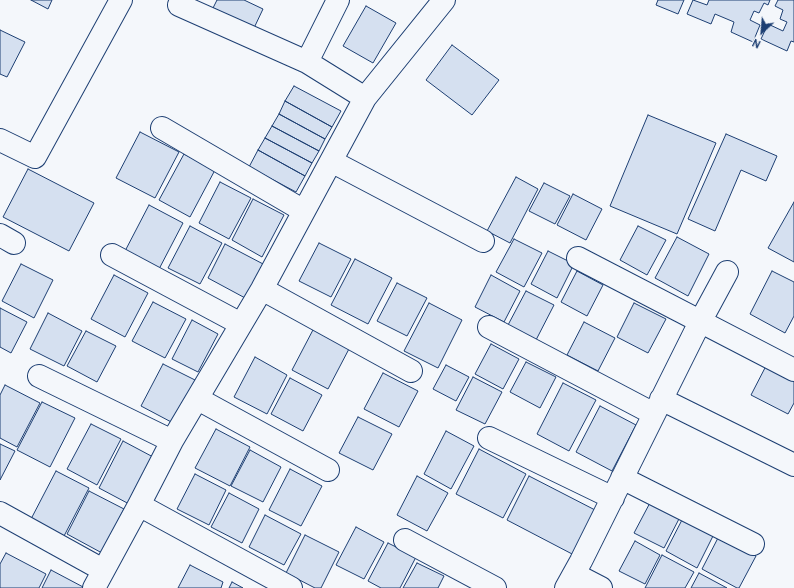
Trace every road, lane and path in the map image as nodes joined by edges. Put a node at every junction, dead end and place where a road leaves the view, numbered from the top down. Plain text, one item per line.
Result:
1 (121, 0) edge
2 (338, 0) edge
3 (444, 0) edge
4 (176, 2) edge
5 (307, 62) junction
6 (365, 98) junction
7 (162, 128) dead end
8 (0, 140) edge
9 (331, 161) junction
10 (304, 211) junction
11 (483, 241) dead end
12 (112, 255) dead end
13 (578, 258) dead end
14 (727, 272) dead end
15 (262, 289) junction
16 (700, 322) junction
17 (241, 324) junction
18 (489, 327) dead end
19 (794, 370) edge
20 (411, 371) dead end
21 (39, 376) dead end
22 (198, 399) junction
23 (658, 406) junction
24 (489, 438) dead end
25 (172, 441) junction
26 (794, 466) edge
27 (328, 470) dead end
28 (622, 478) junction
29 (613, 498) junction
30 (139, 505) junction
31 (0, 513) edge
32 (405, 540) dead end
33 (753, 544) dead end
34 (98, 579) edge
35 (570, 581) edge
36 (291, 588) edge
37 (495, 588) edge
38 (601, 588) edge

1 - 8 street
2 - 5 street
3 - 6 street
4 - 5 street
5 - 6 street
6 - 9 street
7 - 10 street
9 - 10 street
9 - 11 street
10 - 15 street
12 - 17 street
13 - 16 street
14 - 16 street
15 - 17 street
15 - 20 street
16 - 19 street
16 - 23 street
17 - 22 street
18 - 23 street
21 - 25 street
22 - 25 street
22 - 27 street
23 - 26 street
23 - 28 street
24 - 29 street
25 - 30 street
28 - 29 street
28 - 33 street
29 - 35 street
30 - 34 street
30 - 36 street
31 - 34 street
32 - 37 street
35 - 38 street

